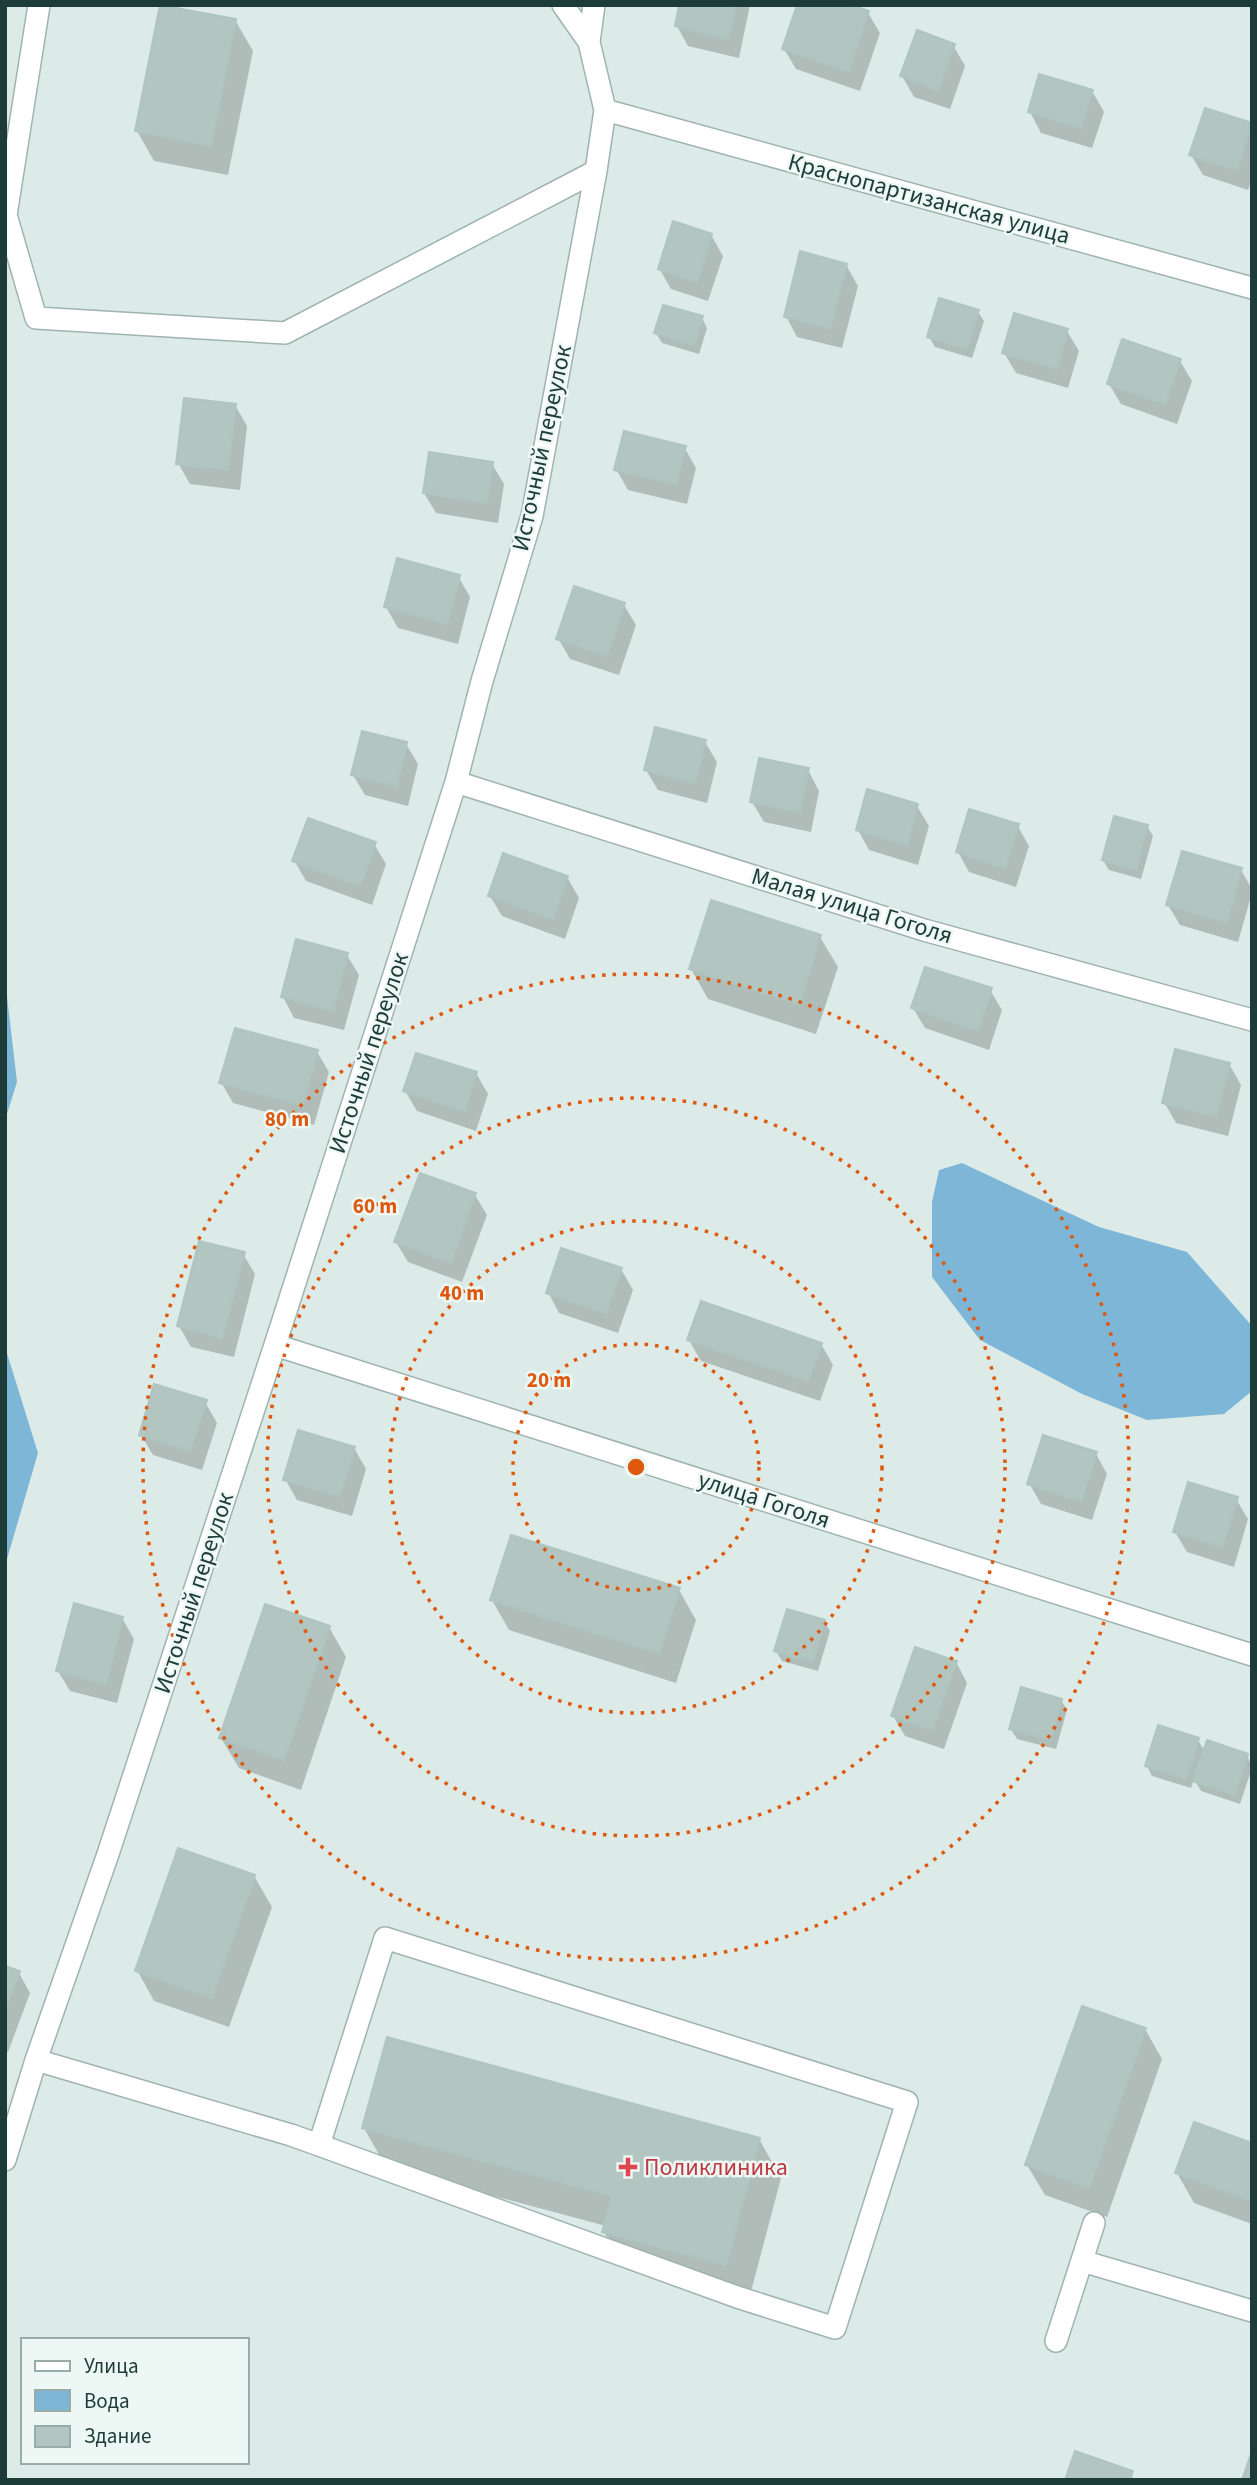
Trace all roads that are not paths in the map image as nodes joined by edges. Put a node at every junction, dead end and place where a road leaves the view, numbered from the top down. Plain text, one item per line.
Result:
1 (39, 5) edge
2 (563, 5) edge
3 (594, 5) edge
4 (589, 42) junction
5 (605, 110) junction
6 (596, 171) junction
7 (1252, 288) edge
8 (456, 782) junction
9 (1252, 1020) edge
10 (275, 1345) junction
11 (1252, 1655) edge
12 (36, 2060) junction
13 (319, 2145) junction
14 (5, 2160) edge
15 (1094, 2223) dead end
16 (1082, 2261) junction
17 (1252, 2311) edge
18 (1056, 2341) dead end

1 - 6 street
2 - 4 street
3 - 4 street, Источный переулок
4 - 5 street, Источный переулок
5 - 6 street, Источный переулок
5 - 7 street, Краснопартизанская улица
6 - 8 street, Источный переулок
8 - 9 street, Малая улица Гоголя
8 - 10 street, Источный переулок
10 - 11 street, улица Гоголя
10 - 12 street, Источный переулок
12 - 13 street
12 - 14 street, Источный переулок
13 - 13 street
15 - 16 street
16 - 17 street
16 - 18 street

